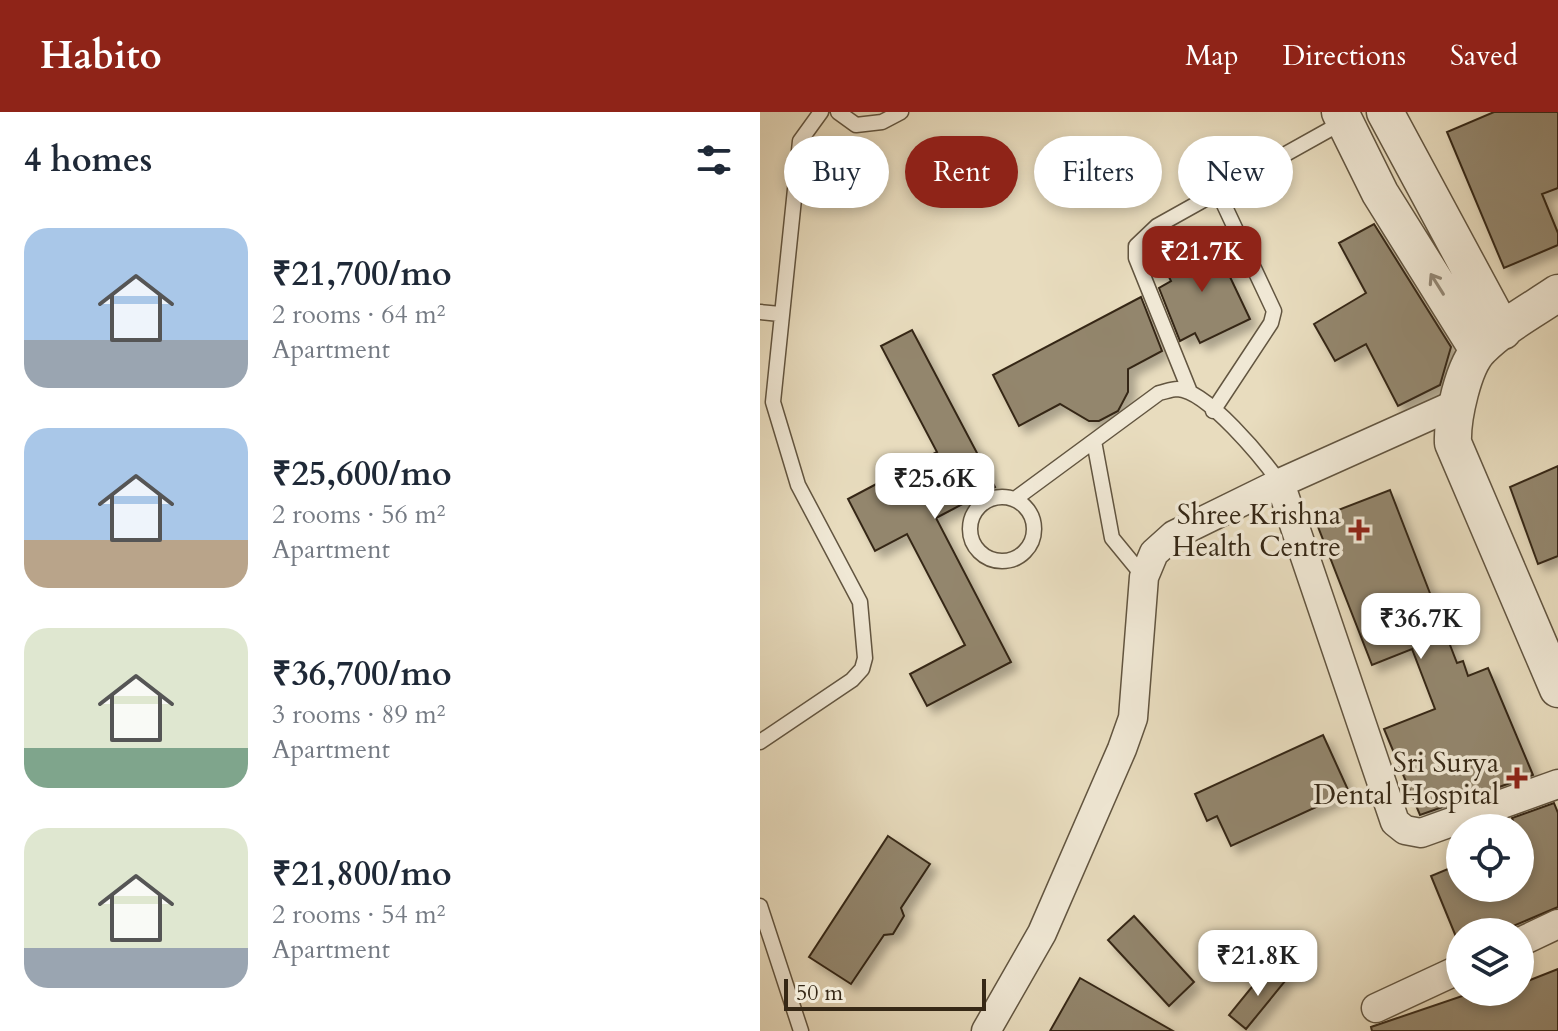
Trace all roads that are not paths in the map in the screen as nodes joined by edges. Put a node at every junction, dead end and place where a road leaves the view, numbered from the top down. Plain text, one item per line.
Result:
1 (821, 112) edge
2 (838, 112) edge
3 (901, 112) edge
4 (1385, 112) edge
5 (1342, 117) edge
6 (1293, 148) edge
7 (1192, 208) edge
8 (1226, 208) edge
9 (1558, 293) edge
10 (760, 312) edge
11 (780, 314) junction
12 (1490, 340) junction
13 (1190, 392) junction
14 (1456, 404) junction
15 (1213, 411) junction
16 (1094, 441) junction
17 (1280, 483) junction
18 (1015, 499) junction
19 (1144, 577) junction
20 (1558, 689) edge
21 (760, 742) edge
22 (1558, 784) edge
23 (760, 906) edge
24 (1558, 924) edge
25 (1534, 935) edge
26 (1446, 976) edge
27 (1376, 1008) dead end
28 (801, 1031) edge
29 (986, 1031) edge

1 - 11 lane
2 - 3 lane
4 - 12 street
5 - 6 lane
12 -> 5 street
7 - 13 lane
8 - 15 lane
9 - 12 street
10 - 11 lane
11 - 21 lane
12 - 14 street
13 - 15 lane
13 - 16 lane
14 - 17 street
14 - 20 street
15 - 17 lane
16 - 18 lane
16 - 19 lane
17 - 19 street
17 - 22 street
18 - 18 lane
19 - 29 street
23 - 28 lane
24 - 25 street
26 - 27 street

